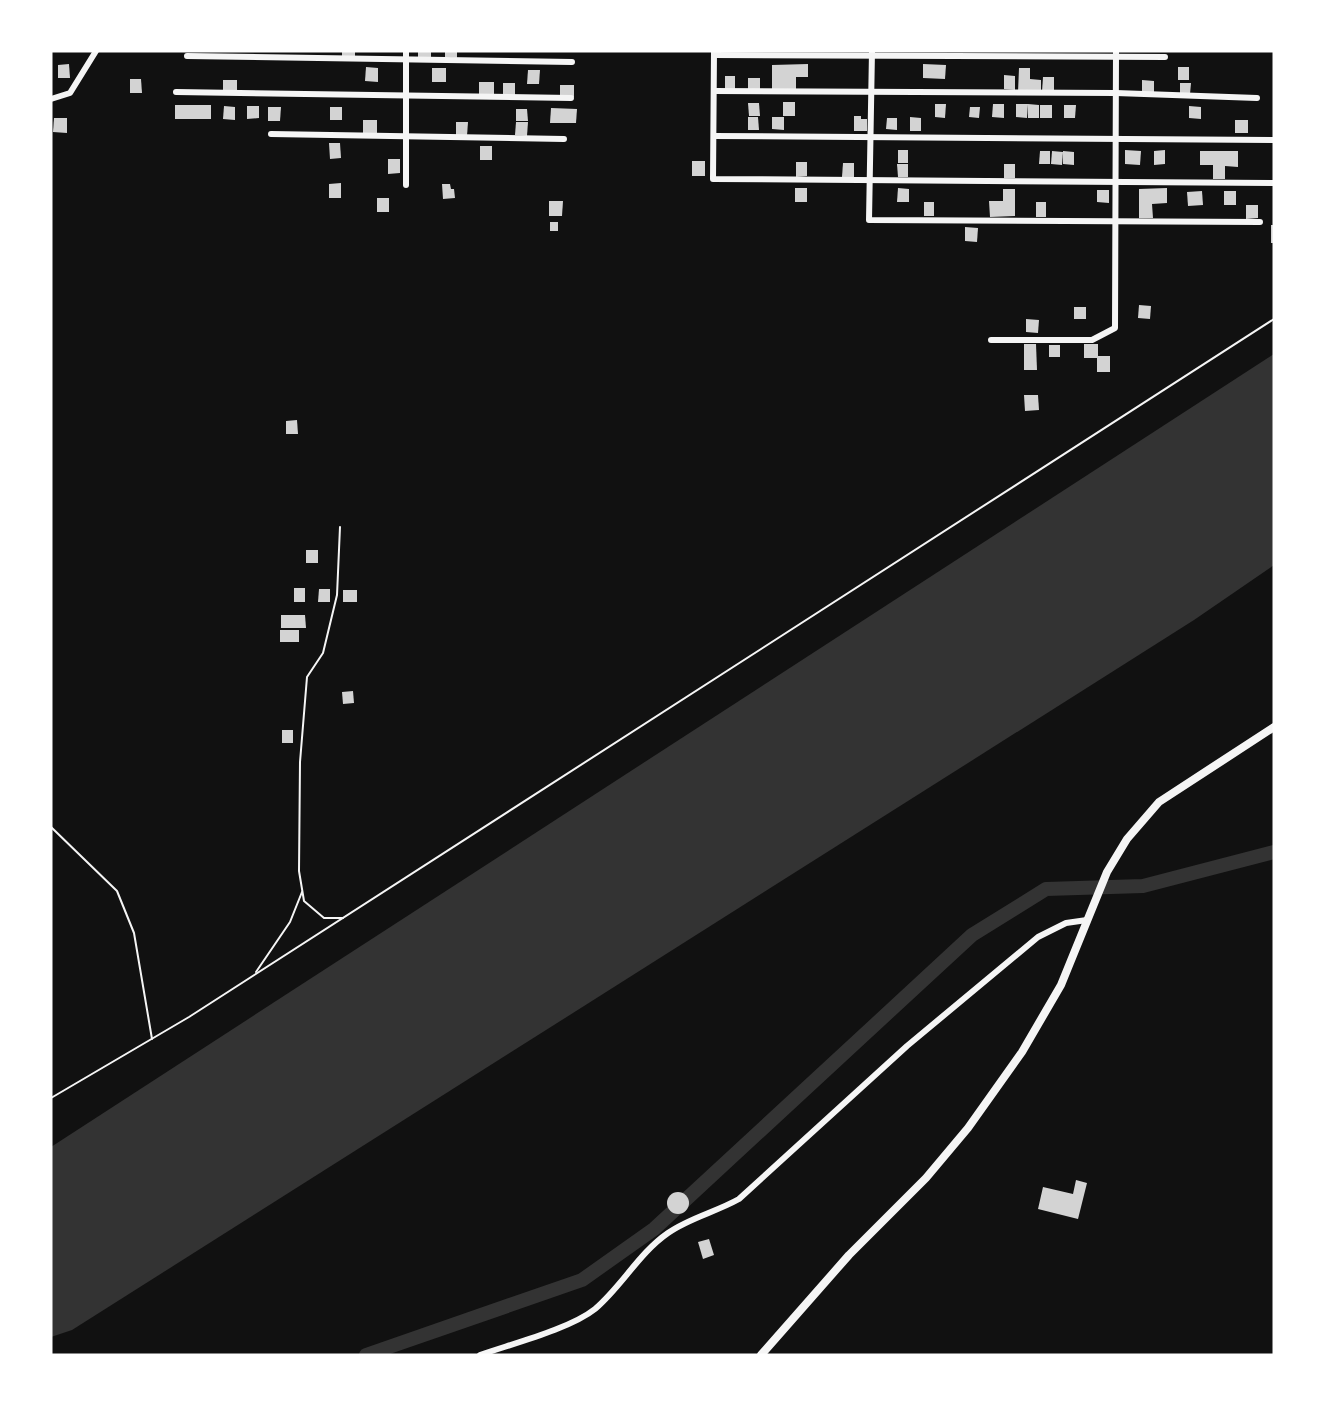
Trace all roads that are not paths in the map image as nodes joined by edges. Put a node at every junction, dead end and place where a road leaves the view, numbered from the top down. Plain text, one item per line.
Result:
1 (96, 51) edge
2 (406, 51) edge
3 (714, 53) edge
4 (872, 54) edge
5 (1116, 55) edge
6 (187, 56) dead end
7 (1165, 57) dead end
8 (406, 60) junction
9 (572, 62) dead end
10 (714, 91) junction
11 (176, 92) dead end
12 (871, 92) junction
13 (1116, 93) junction
14 (406, 95) junction
15 (571, 98) dead end
16 (1257, 98) dead end
17 (51, 99) edge
18 (271, 134) dead end
19 (406, 136) junction
20 (714, 136) junction
21 (870, 137) junction
22 (564, 139) dead end
23 (1115, 139) junction
24 (1274, 140) edge
25 (870, 180) junction
26 (1115, 182) junction
27 (1274, 183) edge
28 (406, 185) dead end
29 (1260, 222) dead end
30 (1115, 223) junction
31 (991, 340) dead end
32 (1274, 727) edge
33 (1087, 920) junction
34 (480, 1355) edge
35 (761, 1355) edge

1 - 17 street
2 - 8 street
3 - 4 street
3 - 10 street
4 - 5 street
4 - 12 street
5 - 7 street
5 - 13 street
6 - 8 street
8 - 9 street
8 - 14 street
10 - 12 street
10 - 20 street
11 - 14 street
12 - 13 street
12 - 21 street
13 - 16 street
13 - 23 street
14 - 15 street
14 - 19 street
18 - 19 street
19 - 22 street
19 - 28 street
20 - 21 street
20 - 25 street
21 - 23 street
21 - 25 street
23 - 24 street
23 - 26 street
25 - 26 street
25 - 30 street
26 - 27 street
26 - 30 street
29 - 30 street
30 - 31 street
32 - 33 main road
33 - 34 street
33 - 35 main road

